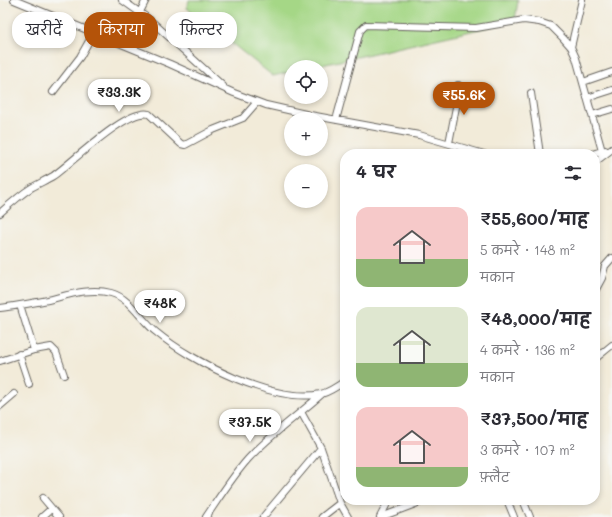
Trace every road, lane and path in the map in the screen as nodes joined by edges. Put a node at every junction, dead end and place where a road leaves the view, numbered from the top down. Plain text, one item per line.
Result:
1 (14, 0) edge
2 (122, 0) edge
3 (146, 0) edge
4 (582, 0) edge
5 (140, 12) joint
6 (158, 27) edge
7 (84, 30) edge
8 (85, 48) edge
9 (129, 48) edge
10 (571, 48) junction
11 (612, 72) edge
12 (583, 82) junction
13 (458, 85) dead end
14 (227, 90) junction
15 (612, 90) edge
16 (53, 92) dead end
17 (532, 93) dead end
18 (587, 98) junction
19 (256, 102) junction
20 (612, 109) edge
21 (592, 115) junction
22 (336, 120) junction
23 (449, 143) junction
24 (612, 148) edge
25 (468, 149) edge
26 (539, 149) edge
27 (602, 151) joint
28 (600, 158) edge
29 (0, 213) edge
30 (612, 258) edge
31 (600, 282) edge
32 (20, 305) junction
33 (0, 308) edge
34 (612, 345) edge
35 (34, 350) junction
36 (19, 354) junction
37 (600, 355) edge
38 (0, 361) edge
39 (64, 375) dead end
40 (29, 384) dead end
41 (340, 384) edge
42 (14, 394) dead end
43 (322, 394) junction
44 (0, 406) edge
45 (301, 412) junction
46 (321, 448) junction
47 (43, 498) dead end
48 (340, 503) joint
49 (341, 505) edge
50 (386, 505) edge
51 (412, 505) edge
52 (509, 505) edge
53 (525, 505) edge
54 (51, 509) junction
55 (42, 517) edge
56 (59, 517) edge
57 (206, 517) edge
58 (264, 517) edge
59 (322, 517) edge
60 (348, 517) edge
61 (380, 517) edge
62 (514, 517) edge
63 (530, 517) edge

1 - 7 street
2 - 5 street
3 - 5 street
4 - 10 street
6 - 14 street
8 - 16 street
9 - 14 street
10 - 12 street
10 - 22 street
11 - 12 street
12 - 18 street
13 - 23 street
14 - 19 street
15 - 18 street
17 - 26 street
18 - 21 street
19 - 22 street
19 - 29 street
20 - 21 street
21 - 27 street
22 - 23 street
23 - 25 street
24 - 27 street
24 - 28 street
30 - 31 street
32 - 33 street
32 - 35 street
32 - 43 street
34 - 37 street
35 - 36 street
35 - 39 street
36 - 38 street
36 - 40 street
41 - 43 street
42 - 44 street
43 - 45 street
45 - 46 street
45 - 57 street
46 - 48 street
46 - 58 street
47 - 54 street
48 - 59 street
49 - 60 street
50 - 61 street
51 - 61 street
52 - 62 street
53 - 63 street
54 - 55 street
54 - 56 street

